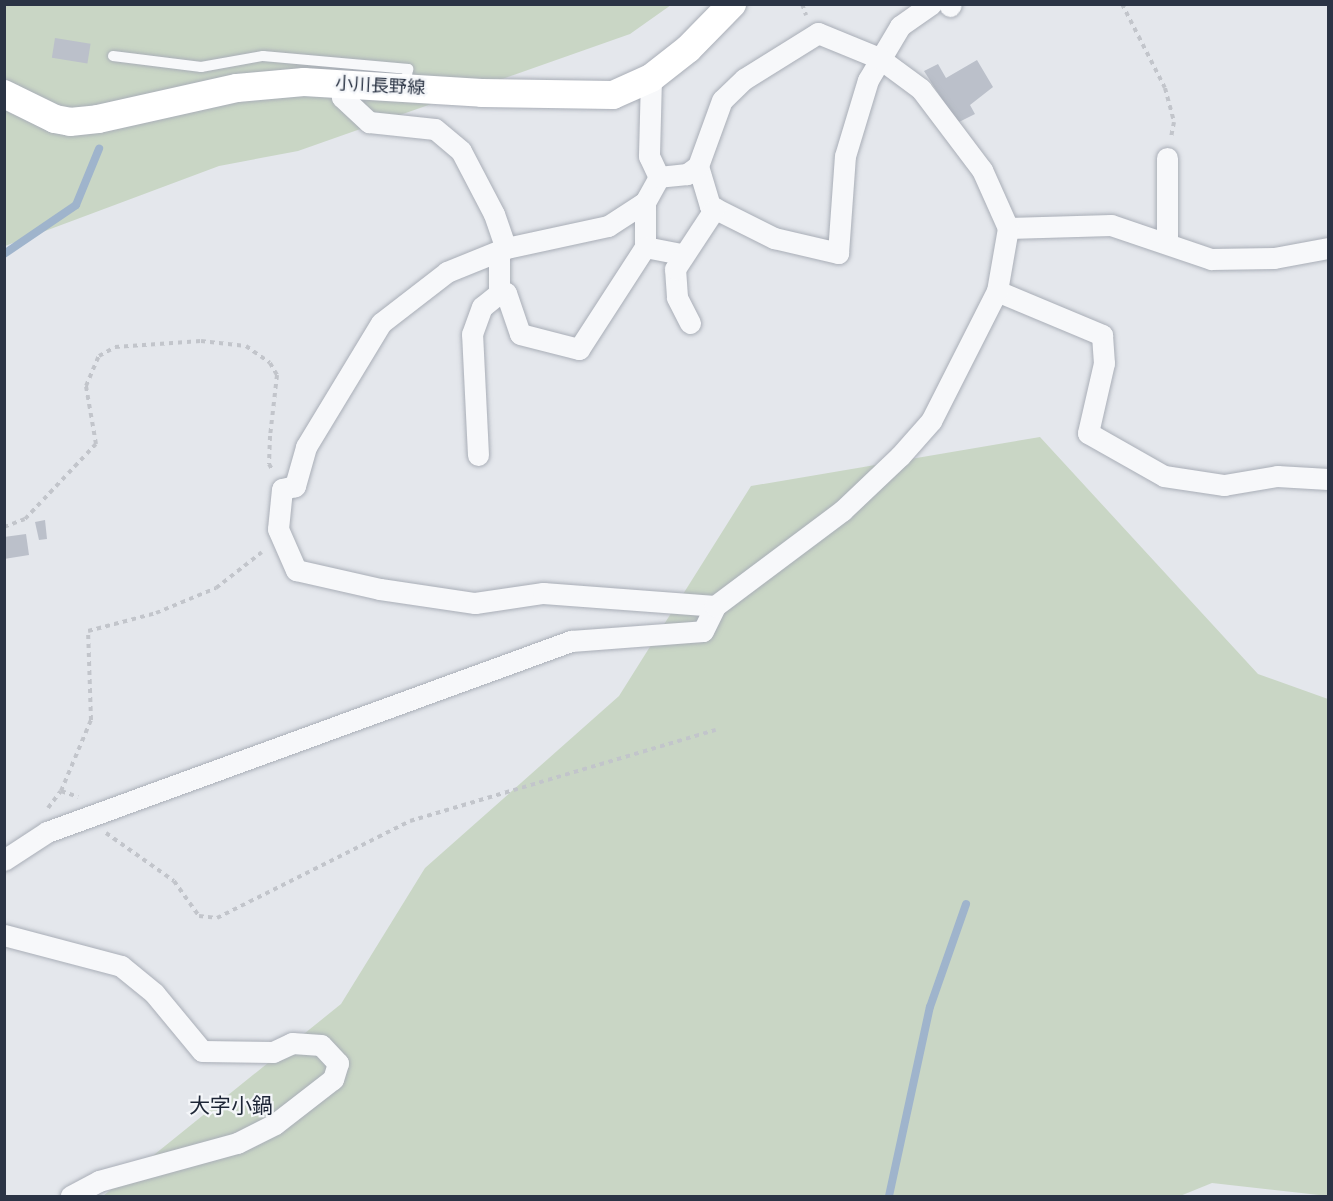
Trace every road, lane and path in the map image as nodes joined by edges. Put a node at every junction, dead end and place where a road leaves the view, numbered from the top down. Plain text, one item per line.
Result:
1 (732, 4) edge
2 (1122, 4) edge
3 (944, 5) edge
4 (113, 56) dead end
5 (879, 58) junction
6 (651, 78) junction
7 (341, 84) junction
8 (405, 87) junction
9 (4, 94) edge
10 (1167, 159) joint
11 (698, 166) junction
12 (659, 177) junction
13 (645, 202) junction
14 (715, 208) junction
15 (1008, 228) junction
16 (1167, 243) junction
17 (645, 247) junction
18 (1329, 248) edge
19 (502, 249) junction
20 (682, 254) junction
21 (997, 291) junction
22 (499, 293) junction
23 (690, 323) dead end
24 (478, 455) dead end
25 (1329, 479) edge
26 (282, 489) junction
27 (4, 527) edge
28 (261, 547) dead end
29 (715, 606) junction
30 (716, 729) dead end
31 (43, 815) dead end
32 (91, 817) junction
33 (4, 860) edge
34 (4, 935) edge
35 (71, 1197) edge

1 - 6 main road, 小川長野線
2 - 10 path
3 - 5 street
4 - 8 lane
5 - 11 street
5 - 14 street
5 - 15 street
6 - 8 main road, 小川長野線
6 - 12 street
7 - 8 main road, 小川長野線
7 - 9 main road, 小川長野線
7 - 19 street
10 - 16 street
11 - 12 street
11 - 14 street
12 - 13 street
13 - 17 street
13 - 19 street
14 - 20 street
15 - 16 street
15 - 21 street
16 - 18 street
17 - 20 street
17 - 22 street
19 - 22 street
19 - 26 street
20 - 23 street
21 - 25 street
21 - 29 street
22 - 24 street
26 - 27 path
26 - 29 street
28 - 31 path
29 - 32 street
30 - 32 path
32 - 33 street
34 - 35 street

